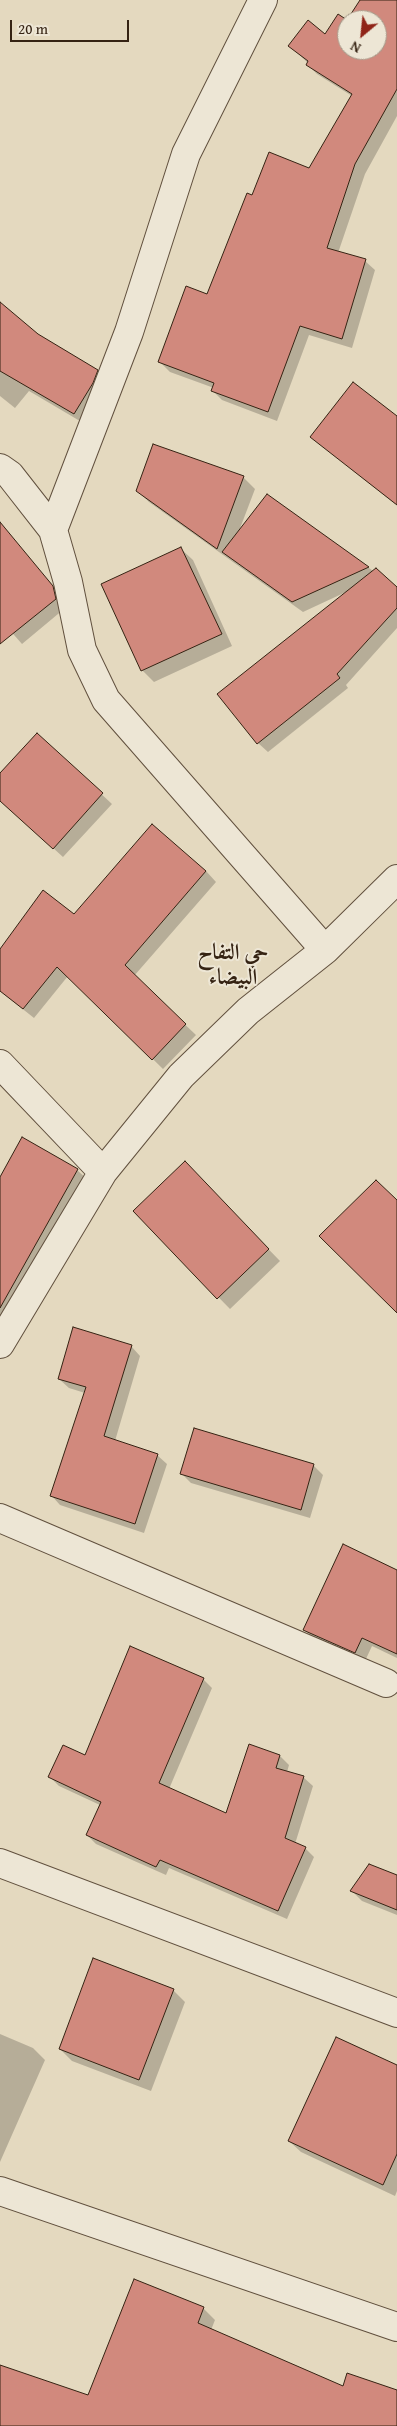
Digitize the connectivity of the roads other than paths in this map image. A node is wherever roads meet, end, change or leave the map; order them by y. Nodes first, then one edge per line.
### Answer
1 (263, 0) edge
2 (0, 468) edge
3 (53, 530) junction
4 (397, 879) edge
5 (325, 950) junction
6 (0, 1064) edge
7 (103, 1172) junction
8 (0, 1344) edge
9 (0, 1518) edge
10 (386, 1683) dead end
11 (0, 1862) edge
12 (397, 2012) edge
13 (0, 2191) edge
14 (397, 2327) edge

1 - 3 street
2 - 3 street
3 - 5 street
4 - 5 street
5 - 7 street
6 - 7 street
7 - 8 street
9 - 10 street
11 - 12 street
13 - 14 street

